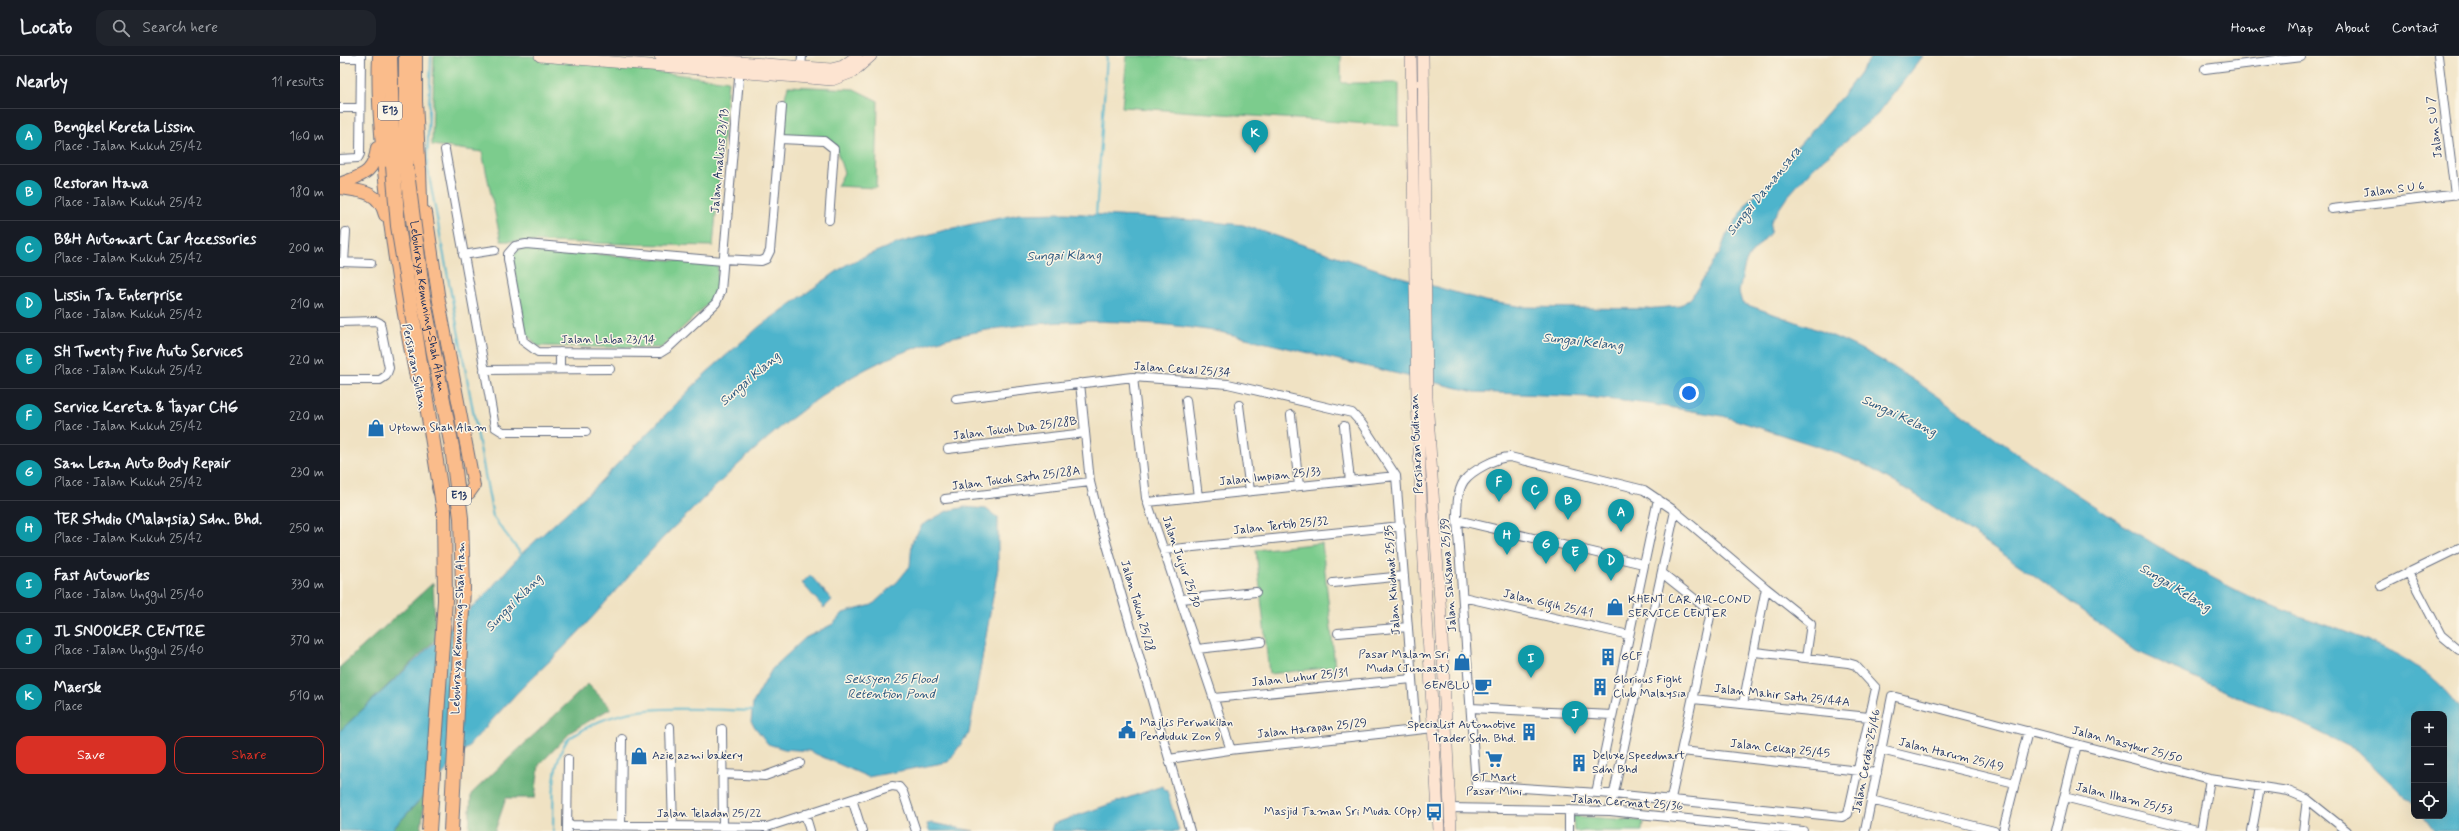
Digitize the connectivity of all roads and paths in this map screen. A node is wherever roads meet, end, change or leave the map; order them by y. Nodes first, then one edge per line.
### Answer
1 (379, 56) edge
2 (390, 56) edge
3 (414, 56) edge
4 (540, 56) edge
5 (553, 56) edge
6 (660, 56) edge
7 (857, 56) edge
8 (871, 56) edge
9 (1411, 56) edge
10 (1423, 56) edge
11 (2438, 56) edge
12 (361, 57) edge
13 (687, 57) edge
14 (2301, 57) dead end
15 (340, 58) edge
16 (802, 61) edge
17 (740, 67) junction
18 (2205, 69) dead end
19 (782, 107) dead end
20 (340, 108) edge
21 (360, 108) junction
22 (379, 125) junction
23 (780, 139) junction
24 (445, 150) dead end
25 (340, 159) edge
26 (406, 166) junction
27 (340, 184) edge
28 (340, 188) edge
29 (2457, 194) edge
30 (2332, 210) dead end
31 (829, 220) dead end
32 (346, 232) dead end
33 (390, 235) junction
34 (495, 250) dead end
35 (1420, 254) junction
36 (464, 255) junction
37 (723, 260) junction
38 (342, 262) edge
39 (371, 263) dead end
40 (340, 322) edge
41 (435, 352) junction
42 (560, 352) junction
43 (560, 369) junction
44 (610, 369) dead end
45 (484, 370) junction
46 (1133, 377) junction
47 (340, 380) edge
48 (1080, 384) junction
49 (956, 399) dead end
50 (1422, 399) junction
51 (1186, 400) dead end
52 (1239, 405) dead end
53 (1291, 414) dead end
54 (1344, 426) dead end
55 (586, 432) dead end
56 (1086, 433) junction
57 (948, 449) dead end
58 (1396, 476) junction
59 (1350, 481) junction
60 (1090, 482) junction
61 (1299, 486) junction
62 (1250, 491) junction
63 (1198, 497) junction
64 (945, 499) dead end
65 (1658, 499) junction
66 (1148, 502) junction
67 (1675, 511) junction
68 (1457, 520) junction
69 (1400, 526) junction
70 (2459, 548) edge
71 (1164, 550) junction
72 (1643, 564) junction
73 (2408, 572) junction
74 (1662, 573) junction
75 (1404, 576) junction
76 (1333, 582) dead end
77 (2381, 586) dead end
78 (1766, 588) junction
79 (1256, 592) dead end
80 (1463, 597) junction
81 (1180, 599) junction
82 (1408, 627) junction
83 (1338, 634) dead end
84 (1629, 635) junction
85 (1261, 642) dead end
86 (1198, 649) junction
87 (2459, 650) edge
88 (1755, 652) junction
89 (1806, 658) junction
90 (1412, 679) junction
91 (1892, 696) joint
92 (1214, 698) junction
93 (1693, 699) junction
94 (1744, 704) junction
95 (1470, 708) junction
96 (1612, 715) junction
97 (1869, 717) junction
98 (670, 727) dead end
99 (722, 728) dead end
100 (1434, 728) junction
101 (1416, 730) junction
102 (2028, 731) junction
103 (622, 739) dead end
104 (2077, 744) junction
105 (1231, 750) junction
106 (1881, 750) junction
107 (1682, 751) junction
108 (568, 759) dead end
109 (1169, 760) junction
110 (800, 763) dead end
111 (1858, 770) junction
112 (1876, 773) junction
113 (722, 774) junction
114 (2210, 779) junction
115 (2015, 783) junction
116 (2260, 787) junction
117 (1596, 793) junction
118 (1614, 794) junction
119 (2064, 797) junction
120 (852, 799) junction
121 (1871, 800) junction
122 (2308, 800) junction
123 (1671, 801) junction
124 (1449, 808) junction
125 (1569, 810) junction
126 (1610, 812) junction
127 (805, 814) junction
128 (1667, 817) junction
129 (621, 826) junction
130 (673, 826) junction
131 (723, 826) junction
132 (568, 828) edge
133 (429, 831) edge
134 (451, 831) edge
135 (810, 831) edge
136 (862, 831) edge
137 (916, 831) edge
138 (1190, 831) edge
139 (1439, 831) edge
140 (1451, 831) edge
141 (1569, 831) edge
142 (1803, 831) edge
143 (1865, 831) edge
144 (1994, 831) edge
145 (2003, 831) edge
146 (2056, 831) edge
147 (2201, 831) edge
148 (2252, 831) edge
149 (2303, 831) edge
150 (2348, 831) edge

1 - 22 main road, Persiaran Sultan
2 - 26 highway, E13
3 - 26 highway, E13
4 - 5 main road
5 - 17 main road
6 - 13 main road
7 - 16 main road
8 - 17 main road
9 - 35 main road, Persiaran Budiman
10 - 35 main road, Persiaran Budiman
11 - 29 street, Jalan S U 7
12 - 15 street
12 - 21 street
13 - 17 main road
14 - 18 street
16 - 17 main road
17 - 37 street, Jalan Analisis 23/13
19 - 23 street
20 - 21 street
21 - 25 street
22 - 27 main road
22 - 33 main road, Persiaran Sultan
23 - 31 street
23 - 37 street
24 - 36 street
26 - 33 main road, Persiaran Sultan
26 - 41 highway, Lebuhraya Kemuning-Shah Alam / E13, bridge
26 - 41 highway, bridge
26 - 133 highway, Lebuhraya Kemuning-Shah Alam / E13, bridge
28 - 33 main road
29 - 30 street, Jalan S U 6
32 - 38 street
34 - 36 street
35 - 50 main road, Persiaran Budiman
36 - 45 street
37 - 42 street, Jalan Laba 23/14
37 - 42 street, Jalan Laba 23/14
38 - 39 street
40 - 47 street
41 - 134 highway, Lebuhraya Kemuning-Shah Alam / E13, bridge
42 - 43 street
43 - 44 street
43 - 45 street
45 - 55 street
46 - 48 street, Jalan Cekal 25/34
46 - 58 street, Jalan Cekal 25/34
46 - 66 street, Jalan Jujur 25/30
48 - 49 street, Jalan Cekal 25/34
48 - 56 street, Jalan Tokoh 25/28
50 - 100 main road, Persiaran Budiman
50 - 124 main road, Persiaran Budiman
51 - 63 street
52 - 62 street
53 - 61 street
54 - 59 street
56 - 57 street, Jalan Tokoh Dua 25/28B
56 - 60 street, Jalan Tokoh 25/28
58 - 59 street, Jalan Impian 25/33
58 - 69 street, Jalan Khidmat 25/35
59 - 61 street, Jalan Impian 25/33
60 - 64 street, Jalan Tokoh Satu 25/28A
60 - 109 street, Jalan Tokoh 25/28
61 - 62 street, Jalan Impian 25/33
62 - 63 street, Jalan Impian 25/33
63 - 66 street, Jalan Impian 25/33
65 - 67 street, Jalan Saksama 25/39
65 - 68 street, Jalan Saksama 25/39
65 - 72 street
66 - 71 street, Jalan Jujur 25/30
67 - 74 street
67 - 78 street, Jalan Saksama 25/39
68 - 72 street
68 - 80 street, Jalan Saksama 25/39
69 - 71 street, Jalan Tertib 25/32
69 - 75 street, Jalan Khidmat 25/35
70 - 73 street
71 - 81 street, Jalan Jujur 25/30
72 - 84 street
73 - 77 street
73 - 87 street
74 - 93 street
74 - 118 street
75 - 76 street
75 - 82 street, Jalan Khidmat 25/35
78 - 88 street
78 - 89 street, Jalan Saksama 25/39
79 - 81 street
80 - 84 street, Jalan Gigih 25/41
80 - 95 street, Jalan Saksama 25/39
81 - 86 street, Jalan Jujur 25/30
82 - 83 street
82 - 90 street, Jalan Khidmat 25/35
84 - 96 street
85 - 86 street
86 - 92 street, Jalan Jujur 25/30
88 - 89 street
88 - 94 street
89 - 97 street, Jalan Cermat 25/36
90 - 92 street, Jalan Luhur 25/31
90 - 101 street, Jalan Khidmat 25/35
91 - 102 street, Jalan Masyhur 25/50
91 - 106 street, Jalan Cerdas 25/46
92 - 105 street, Jalan Jujur 25/30
93 - 94 street, Jalan Mahir Satu 25/44A
93 - 107 street
94 - 97 street, Jalan Mahir Satu 25/44A
95 - 96 street
95 - 117 street, Jalan Saksama 25/39
96 - 117 street
97 - 111 street, Jalan Cermat 25/36
98 - 130 street
99 - 113 street
100 - 101 street, Jalan Harapan 25/29
100 - 139 main road, Persiaran Budiman
101 - 105 street, Jalan Harapan 25/29
102 - 104 street, Jalan Masyhur 25/50
102 - 115 street
103 - 129 street
104 - 114 street, Jalan Masyhur 25/50
104 - 119 street
105 - 109 street, Jalan Harapan 25/29
106 - 112 street, Jalan Cerdas 25/46
106 - 115 street, Jalan Harum 25/49
107 - 111 street, Jalan Cekap 25/45
107 - 123 street
108 - 132 street
109 - 138 street, Jalan Tokoh 25/28
110 - 113 street
111 - 112 street, Jalan Cekap 25/45
111 - 123 street, Jalan Cermat 25/36
112 - 121 street, Jalan Cerdas 25/46
113 - 131 street
114 - 116 street, Jalan Masyhur 25/50
114 - 147 street
115 - 145 street
116 - 122 street, Jalan Masyhur 25/50
116 - 148 street
117 - 118 street, Jalan Saksama 25/39
118 - 123 street, Jalan Cermat 25/36
118 - 126 street
119 - 146 street
119 - 147 street, Jalan Ilham 25/53
120 - 127 street, Jalan Teladan 25/22
120 - 136 street
120 - 137 street, Jalan Teladan 25/22
121 - 143 street, Jalan Cerdas 25/46
121 - 144 street
122 - 149 street
122 - 150 street, Jalan Masyhur 25/50
123 - 128 street
124 - 125 street, Jalan Cermat 25/36
124 - 140 main road, Persiaran Budiman
125 - 126 street, Jalan Cermat 25/36
125 - 141 street
126 - 128 street, Jalan Cermat 25/36
127 - 131 street, Jalan Teladan 25/22
127 - 135 street
128 - 142 street, Jalan Cermat 25/36
129 - 130 street, Jalan Teladan 25/22
129 - 132 street, Jalan Teladan 25/22
130 - 131 street, Jalan Teladan 25/22

